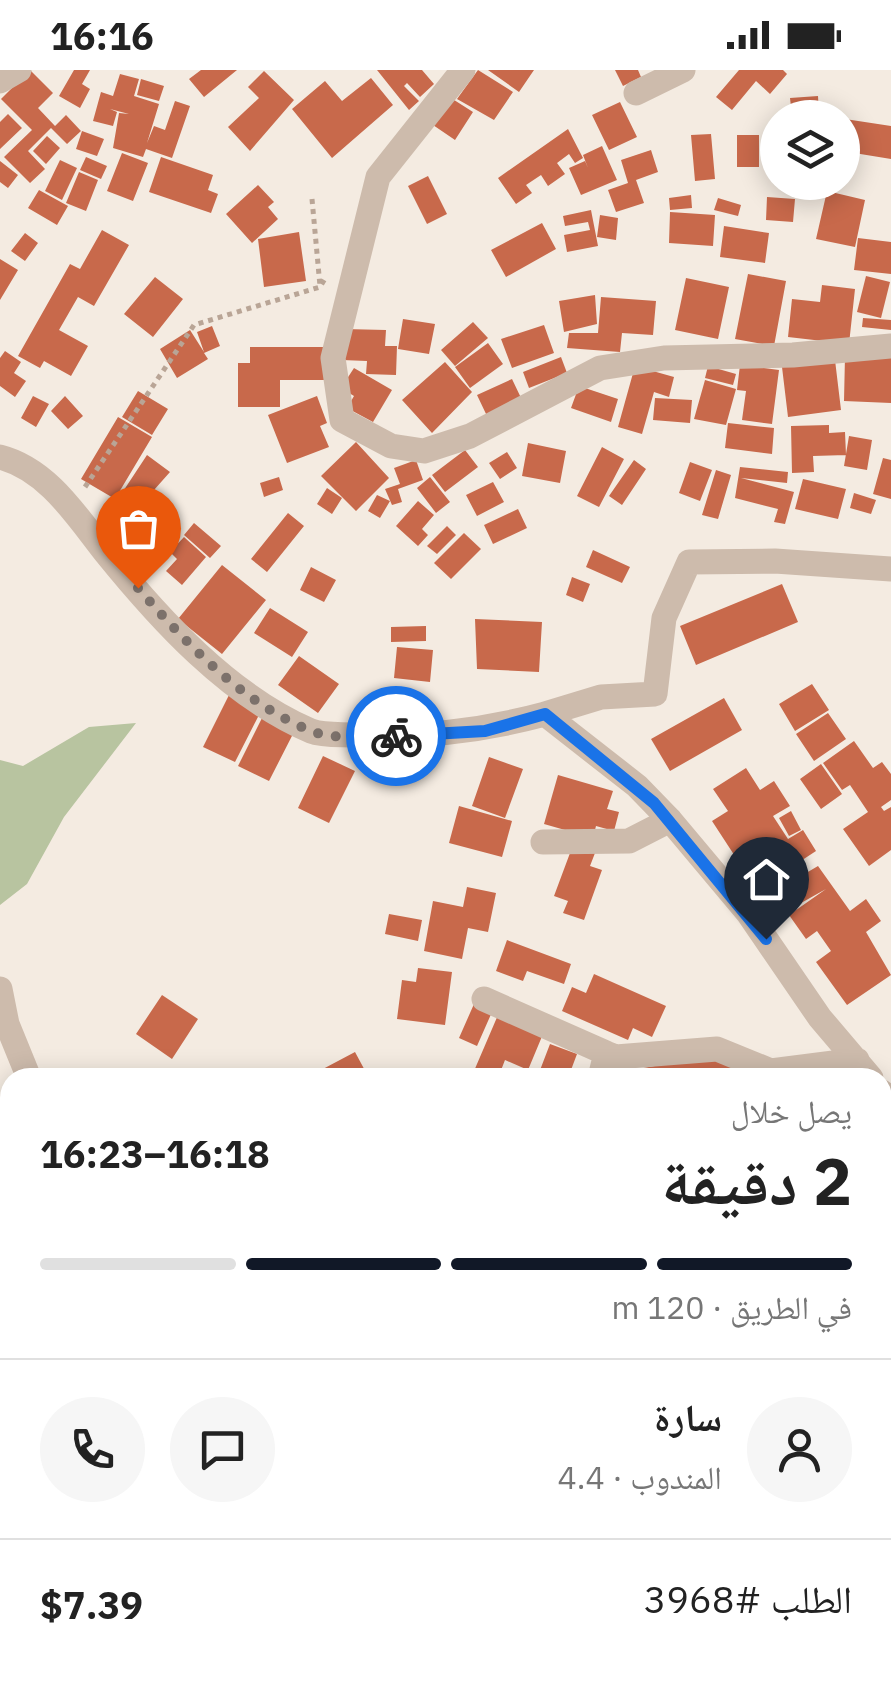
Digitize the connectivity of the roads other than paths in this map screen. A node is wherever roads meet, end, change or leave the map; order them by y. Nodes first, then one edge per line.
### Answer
1 (19, 70) edge
2 (463, 70) edge
3 (683, 70) edge
4 (0, 81) edge
5 (636, 93) dead end
6 (891, 346) edge
7 (0, 456) edge
8 (891, 569) edge
9 (545, 714) junction
10 (670, 820) junction
11 (544, 842) dead end
12 (0, 988) edge
13 (484, 999) dead end
14 (603, 1065) edge
15 (25, 1068) edge
16 (762, 1068) edge
17 (863, 1068) edge

1 - 4 street
2 - 6 street
3 - 5 street
7 - 9 street
8 - 9 street
9 - 10 street
10 - 11 street
10 - 17 street
12 - 15 street
13 - 14 street
14 - 16 street

